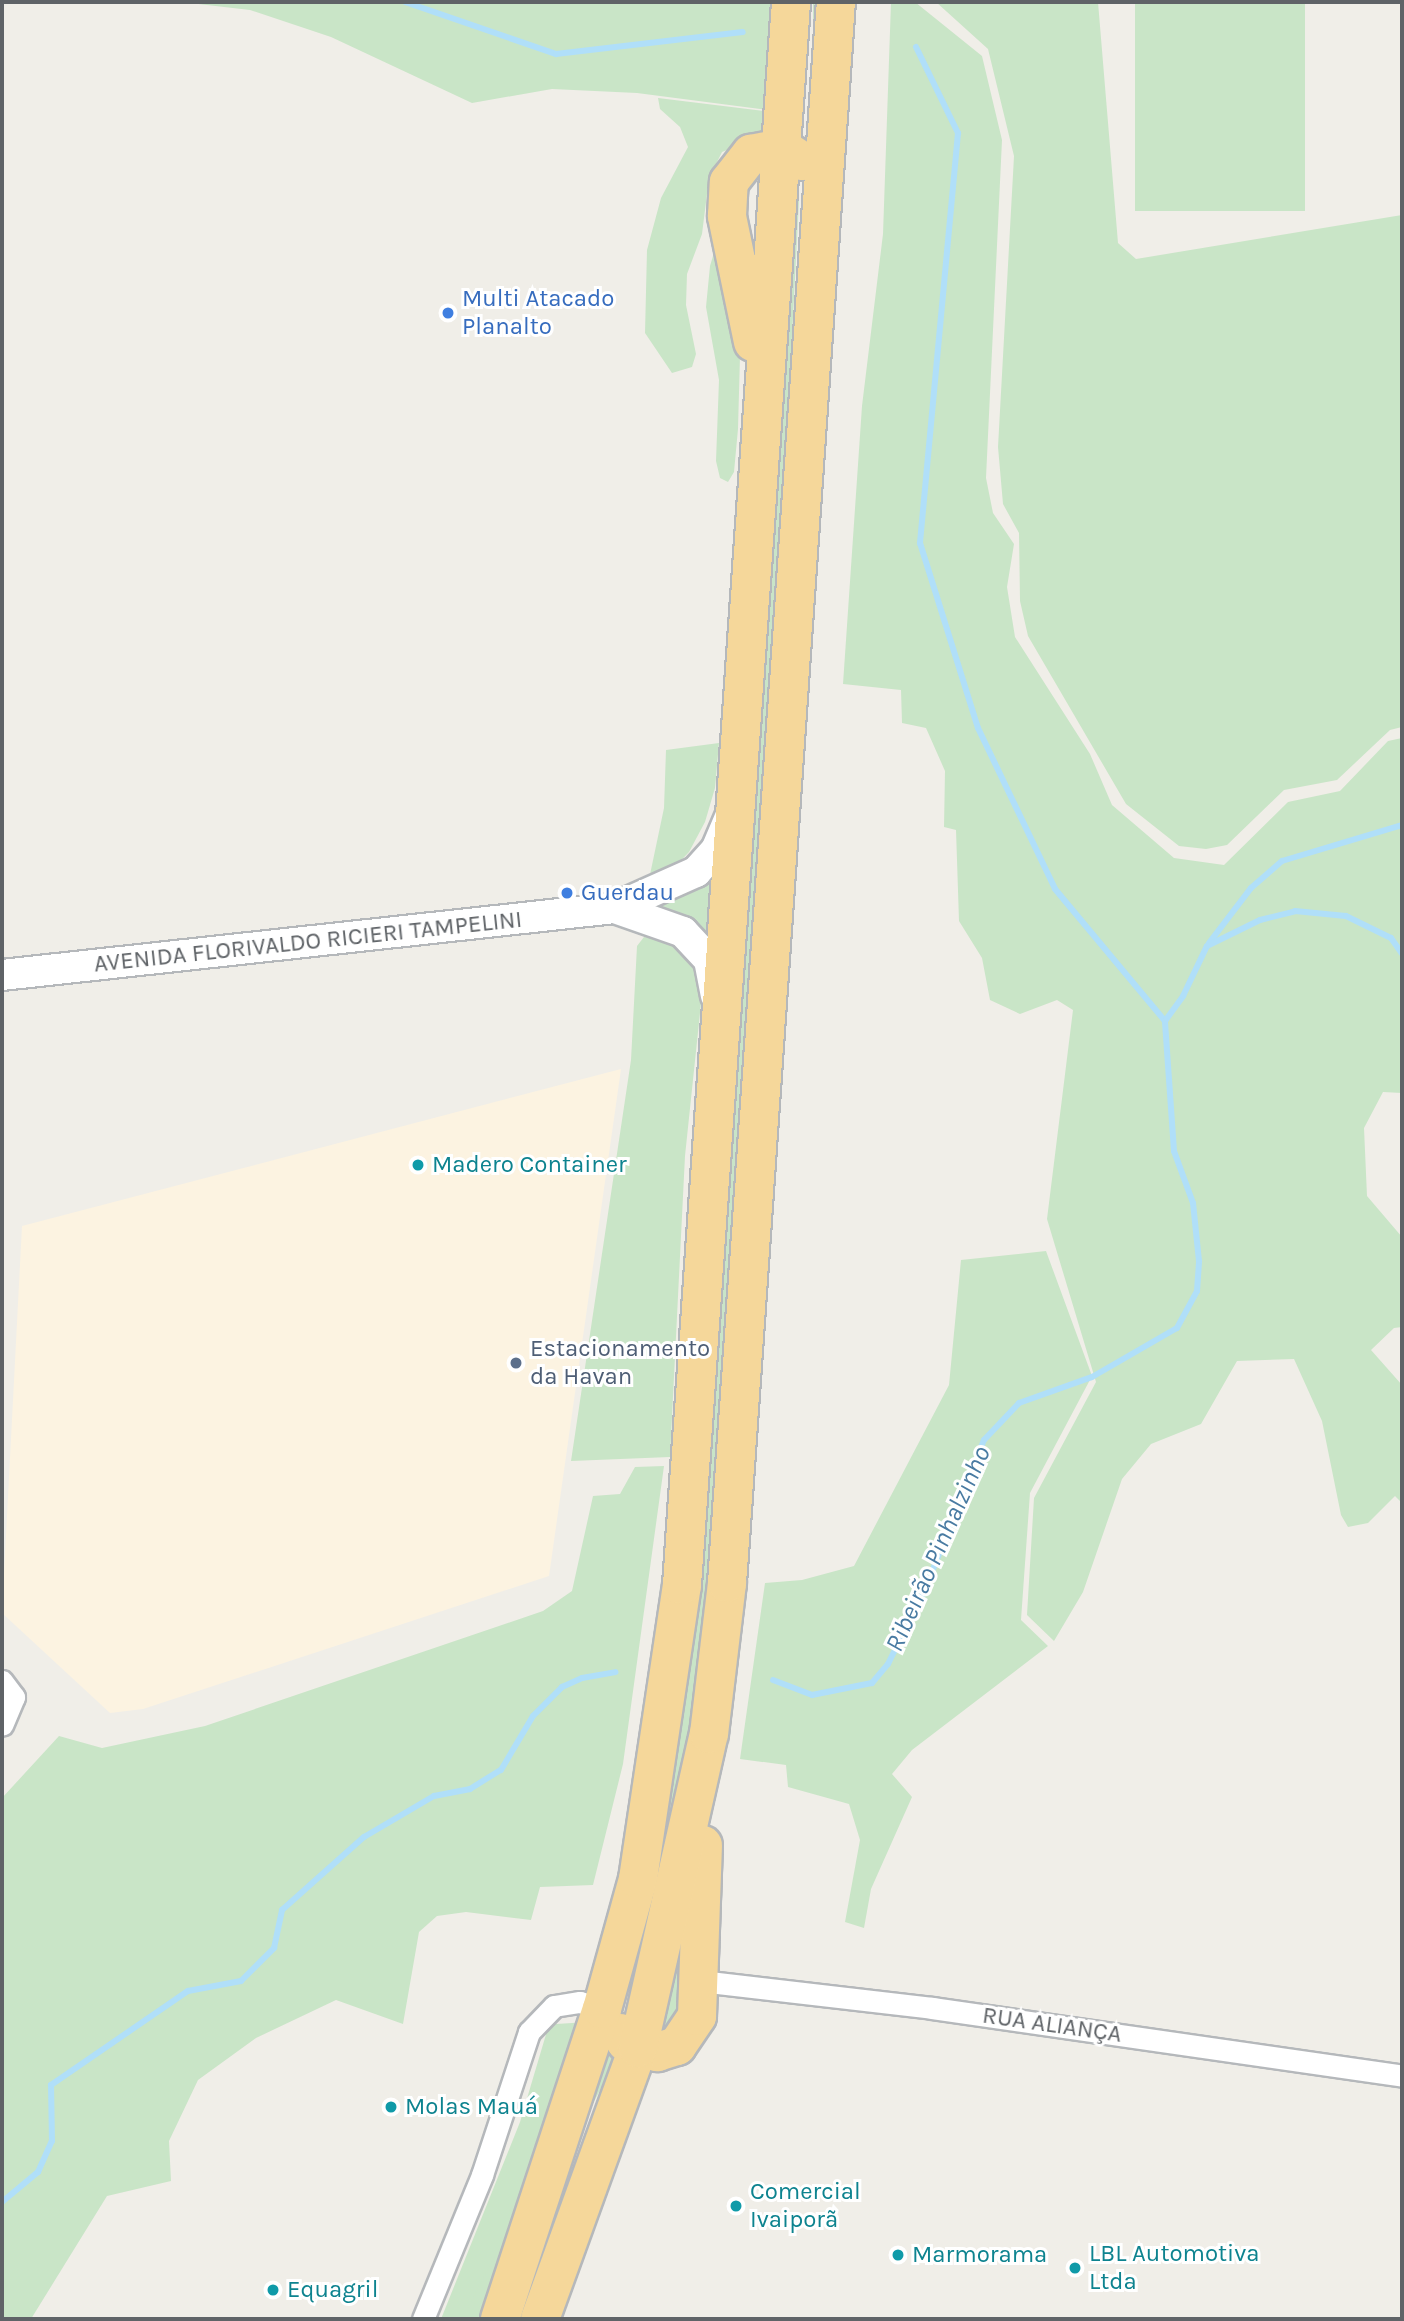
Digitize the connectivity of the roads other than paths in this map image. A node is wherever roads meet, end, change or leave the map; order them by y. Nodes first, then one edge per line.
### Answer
1 (791, 2) edge
2 (836, 2) edge
3 (850, 2) edge
4 (829, 107) junction
5 (782, 148) junction
6 (817, 248) junction
7 (759, 455) junction
8 (736, 804) junction
9 (615, 908) junction
10 (2, 975) edge
11 (720, 1023) junction
12 (2, 1681) edge
13 (2, 1725) edge
14 (709, 1734) junction
15 (700, 1981) junction
16 (620, 2030) junction
17 (1402, 2077) edge
18 (423, 2319) edge
19 (500, 2319) edge
20 (543, 2319) edge

1 - 5 highway
2 - 4 highway
3 - 4 street
4 - 6 highway
5 - 6 highway
5 - 7 highway
5 - 7 highway
6 - 14 highway
7 - 8 highway
8 - 9 street, AVENIDA FLORIVALDO RICIERI TAMPELINI
8 - 11 highway
9 - 10 street, AVENIDA FLORIVALDO RICIERI TAMPELINI
9 - 11 street, AVENIDA FLORIVALDO RICIERI TAMPELINI
11 - 16 highway
12 - 13 street
14 - 15 highway
14 - 16 highway
15 - 16 highway
15 - 17 street, RUA ALIANÇA
16 - 18 street
16 - 19 highway
16 - 20 highway

